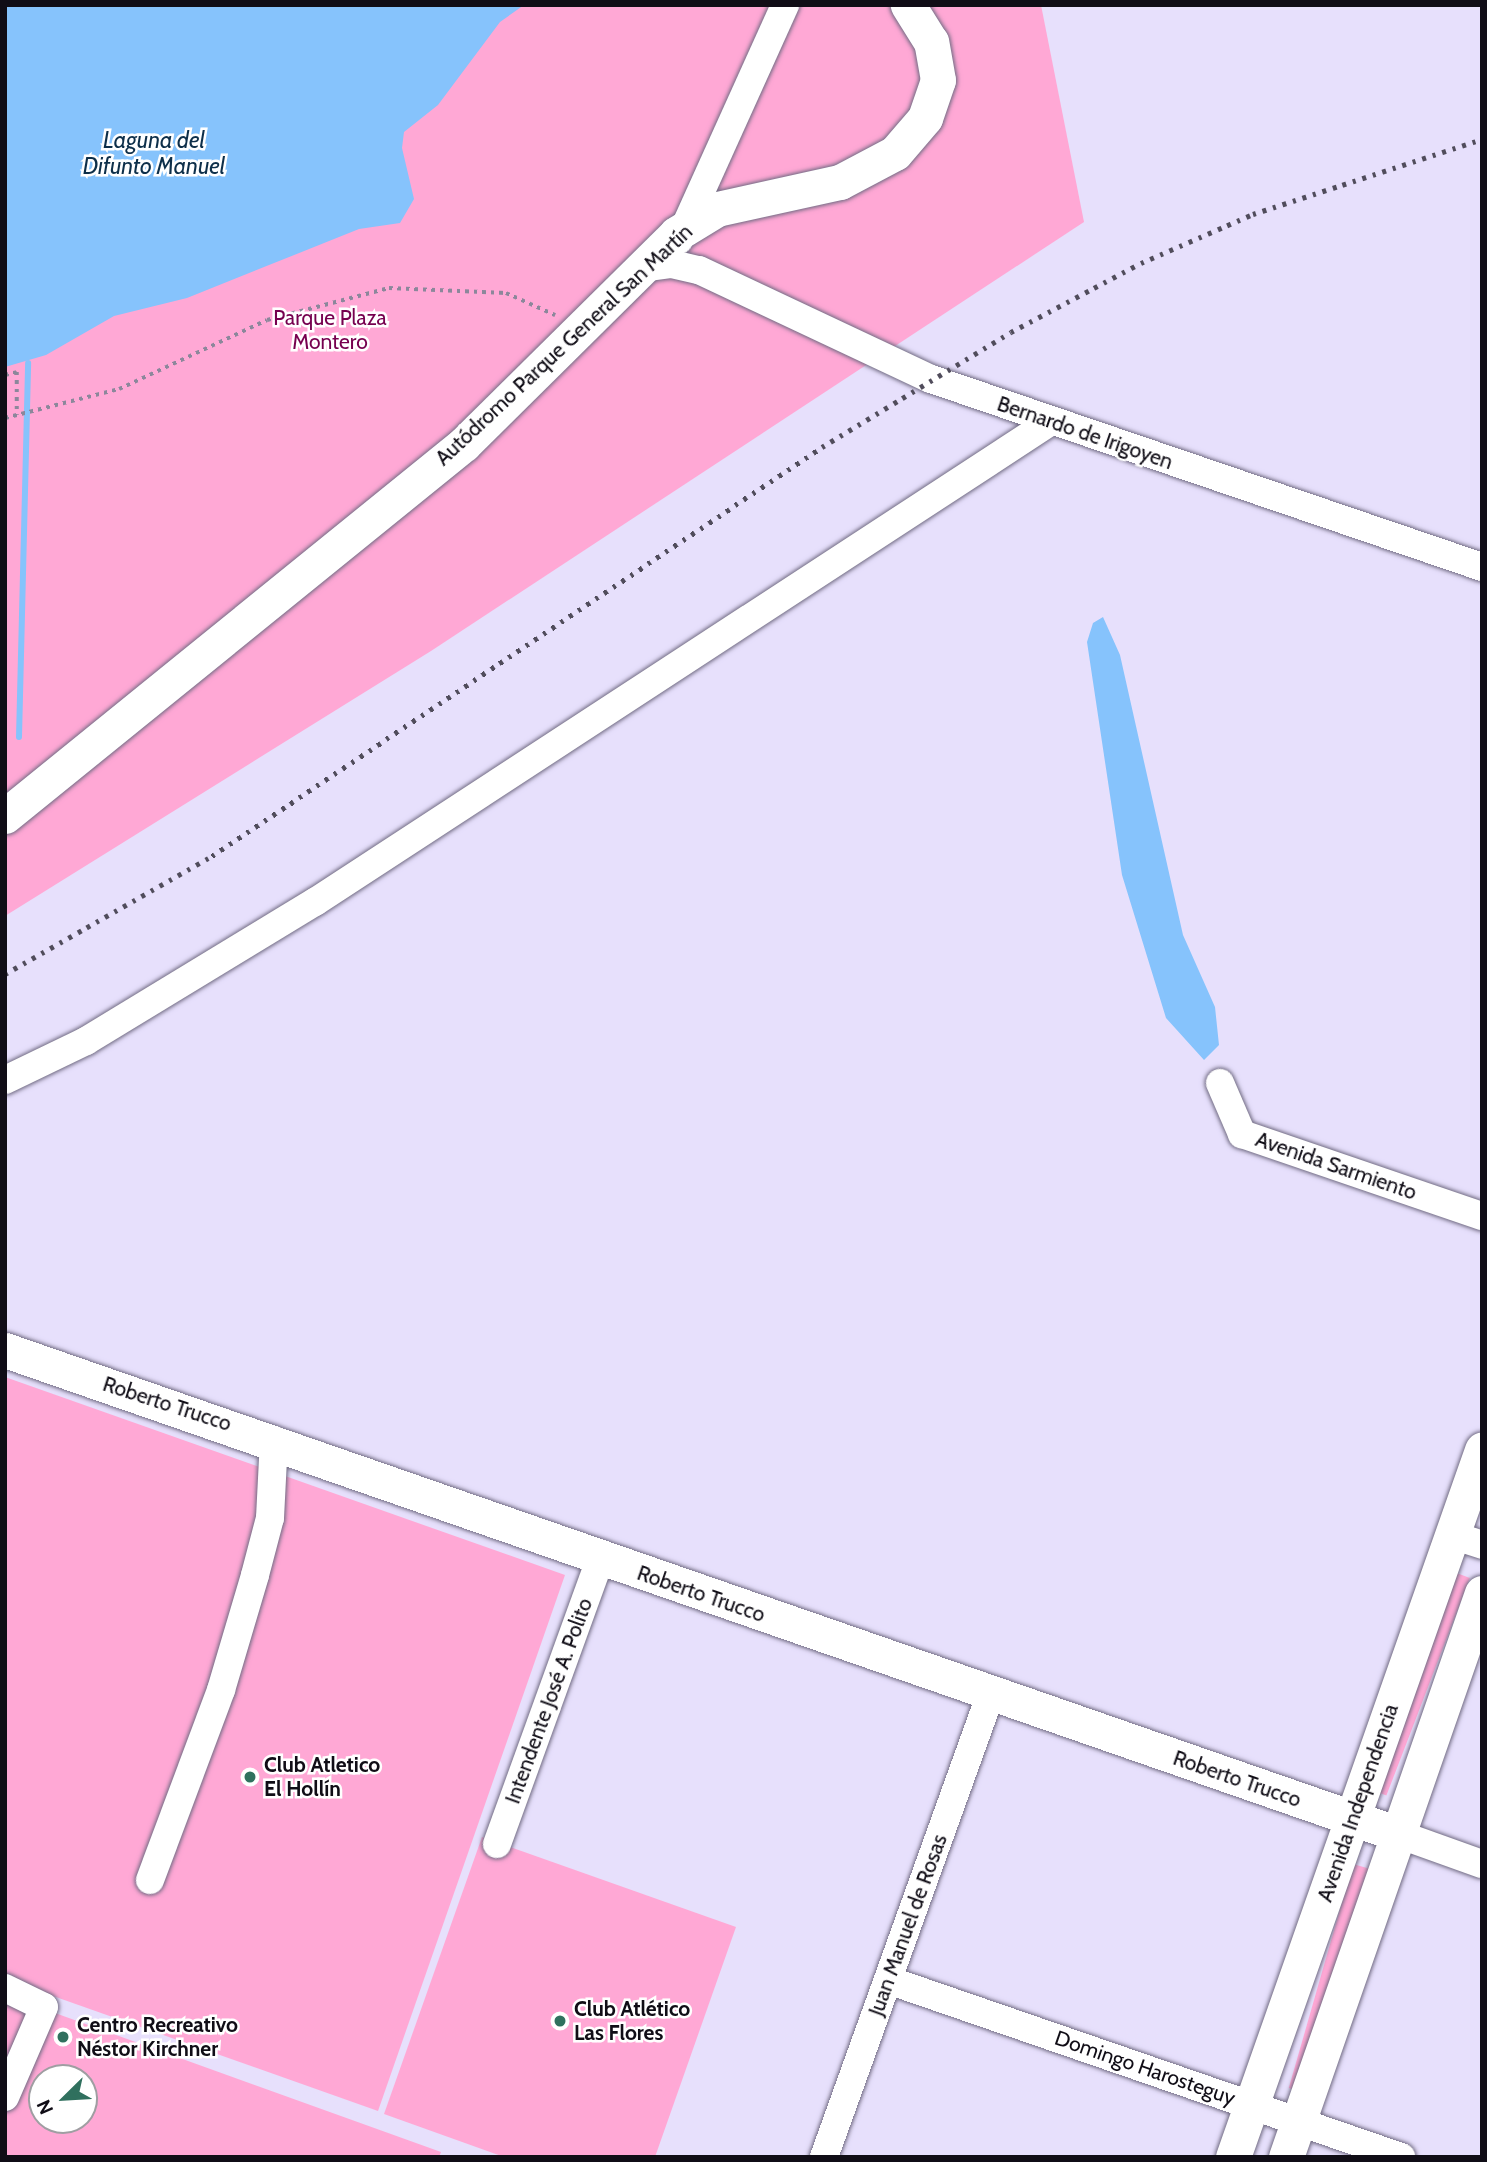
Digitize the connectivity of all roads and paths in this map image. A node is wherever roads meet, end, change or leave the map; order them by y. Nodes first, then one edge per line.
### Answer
1 (785, 5) edge
2 (908, 5) edge
3 (676, 234) junction
4 (642, 268) junction
5 (699, 271) junction
6 (583, 327) junction
7 (5, 375) edge
8 (17, 415) junction
9 (5, 418) edge
10 (1051, 422) junction
11 (1482, 567) edge
12 (5, 816) edge
13 (5, 1080) edge
14 (1220, 1083) dead end
15 (1482, 1216) edge
16 (5, 1350) edge
17 (274, 1440) junction
18 (1482, 1450) edge
19 (1467, 1540) edge
20 (600, 1559) junction
21 (1482, 1593) edge
22 (991, 1694) junction
23 (1352, 1819) junction
24 (1398, 1834) junction
25 (497, 1844) dead end
26 (1482, 1864) edge
27 (150, 1880) dead end
28 (888, 1980) junction
29 (5, 1988) edge
30 (5, 2097) edge
31 (1251, 2105) junction
32 (1298, 2121) junction
33 (824, 2157) edge
34 (1233, 2157) edge
35 (1286, 2157) edge
36 (1401, 2157) edge

1 - 3 street
2 - 3 main road, Autódromo Parque General San Martín
3 - 4 main road, Autódromo Parque General San Martín
3 - 5 street
4 - 5 street, Bernardo de Irigoyen
4 - 6 main road, Autódromo Parque General San Martín
5 - 10 street, Bernardo de Irigoyen
6 - 8 path
6 - 12 main road, Autódromo Parque General San Martín
7 - 8 path
8 - 9 path
10 - 11 street, Bernardo de Irigoyen
10 - 13 street
14 - 15 street, Avenida Sarmiento
16 - 17 main road, Roberto Trucco
17 - 20 main road, Roberto Trucco
17 - 27 street
18 - 19 main road, Avenida Independencia
19 - 23 main road, Avenida Independencia
20 - 22 main road, Roberto Trucco
20 - 25 street, Intendente José A. Polito
21 - 24 main road
22 - 23 main road, Roberto Trucco
22 - 28 street, Juan Manuel de Rosas
23 - 24 main road, Roberto Trucco
23 - 31 main road, Avenida Independencia
24 - 26 street
24 - 32 main road
28 - 31 street, Domingo Harosteguy
28 - 33 street, Juan Manuel de Rosas
29 - 30 street
31 - 32 street, Domingo Harosteguy
31 - 34 main road, Avenida Independencia
32 - 35 main road
32 - 36 street, Domingo Harosteguy

